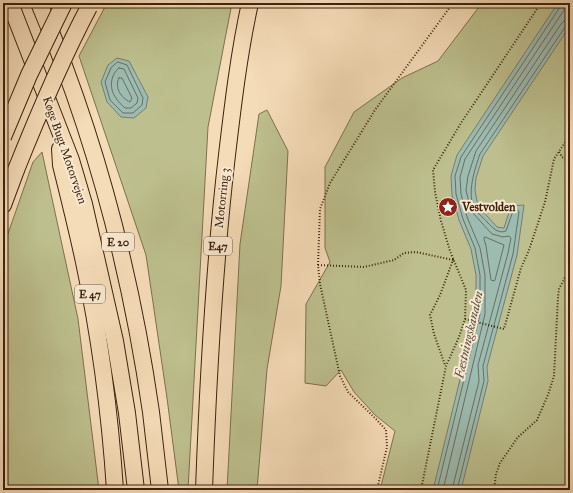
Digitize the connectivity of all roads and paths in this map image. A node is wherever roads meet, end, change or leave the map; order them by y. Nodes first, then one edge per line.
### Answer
1 (10, 3) edge
2 (39, 3) edge
3 (64, 3) edge
4 (250, 3) edge
5 (453, 3) edge
6 (541, 3) edge
7 (90, 5) edge
8 (58, 128) junction
9 (3, 137) edge
10 (570, 140) edge
11 (559, 152) junction
12 (570, 161) edge
13 (570, 170) edge
14 (570, 185) edge
15 (3, 205) edge
16 (453, 260) junction
17 (318, 265) junction
18 (570, 268) edge
19 (465, 318) junction
20 (446, 366) junction
21 (115, 490) edge
22 (136, 490) edge
23 (160, 490) edge
24 (204, 490) edge
25 (377, 490) edge
26 (421, 490) edge
27 (494, 490) edge

1 - 8 highway, Køge Bugt Motorvejen / E 20
2 - 23 highway, Køge Bugt Motorvejen / E 20
3 - 9 highway, bridge
4 - 24 highway, Motorring 3 / E47
5 - 17 path
6 - 16 path
7 - 15 highway, bridge
8 - 21 highway, E 47
8 - 22 highway, Køge Bugt Motorvejen / E 20
10 - 11 path
11 - 12 path
11 - 19 path
13 - 14 path
16 - 17 path
16 - 19 path
16 - 20 path
17 - 25 path
18 - 27 path
19 - 20 path
20 - 26 path

